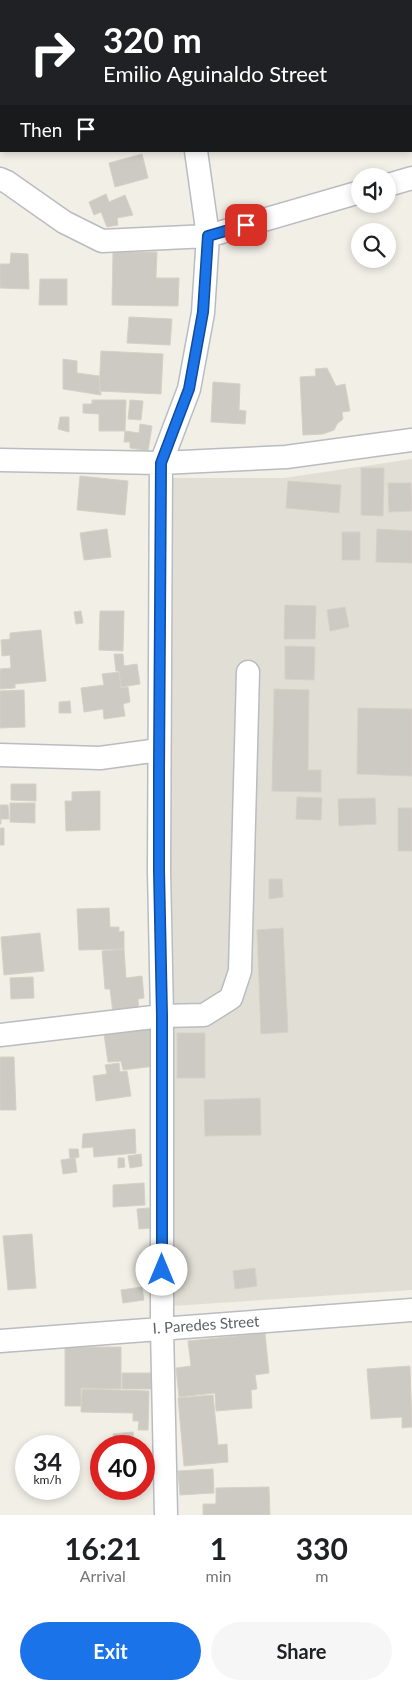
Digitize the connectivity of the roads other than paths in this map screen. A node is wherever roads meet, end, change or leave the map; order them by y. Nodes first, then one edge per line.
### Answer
1 (196, 152) edge
2 (412, 178) edge
3 (0, 179) edge
4 (396, 183) edge
5 (351, 195) edge
6 (208, 236) junction
7 (412, 440) edge
8 (0, 460) edge
9 (161, 463) junction
10 (248, 672) dead end
11 (159, 750) junction
12 (0, 755) edge
13 (162, 1016) junction
14 (0, 1035) edge
15 (412, 1310) edge
16 (162, 1328) junction
17 (0, 1341) edge
18 (166, 1515) edge

1 - 6 street
2 - 4 street
3 - 6 street
5 - 6 street
6 - 9 street
7 - 9 street
8 - 9 street
9 - 11 street
10 - 13 street
11 - 12 street
11 - 13 street
13 - 14 street
13 - 16 street
15 - 16 street, I. Paredes Street
16 - 17 street, I. Paredes Street
16 - 18 street

